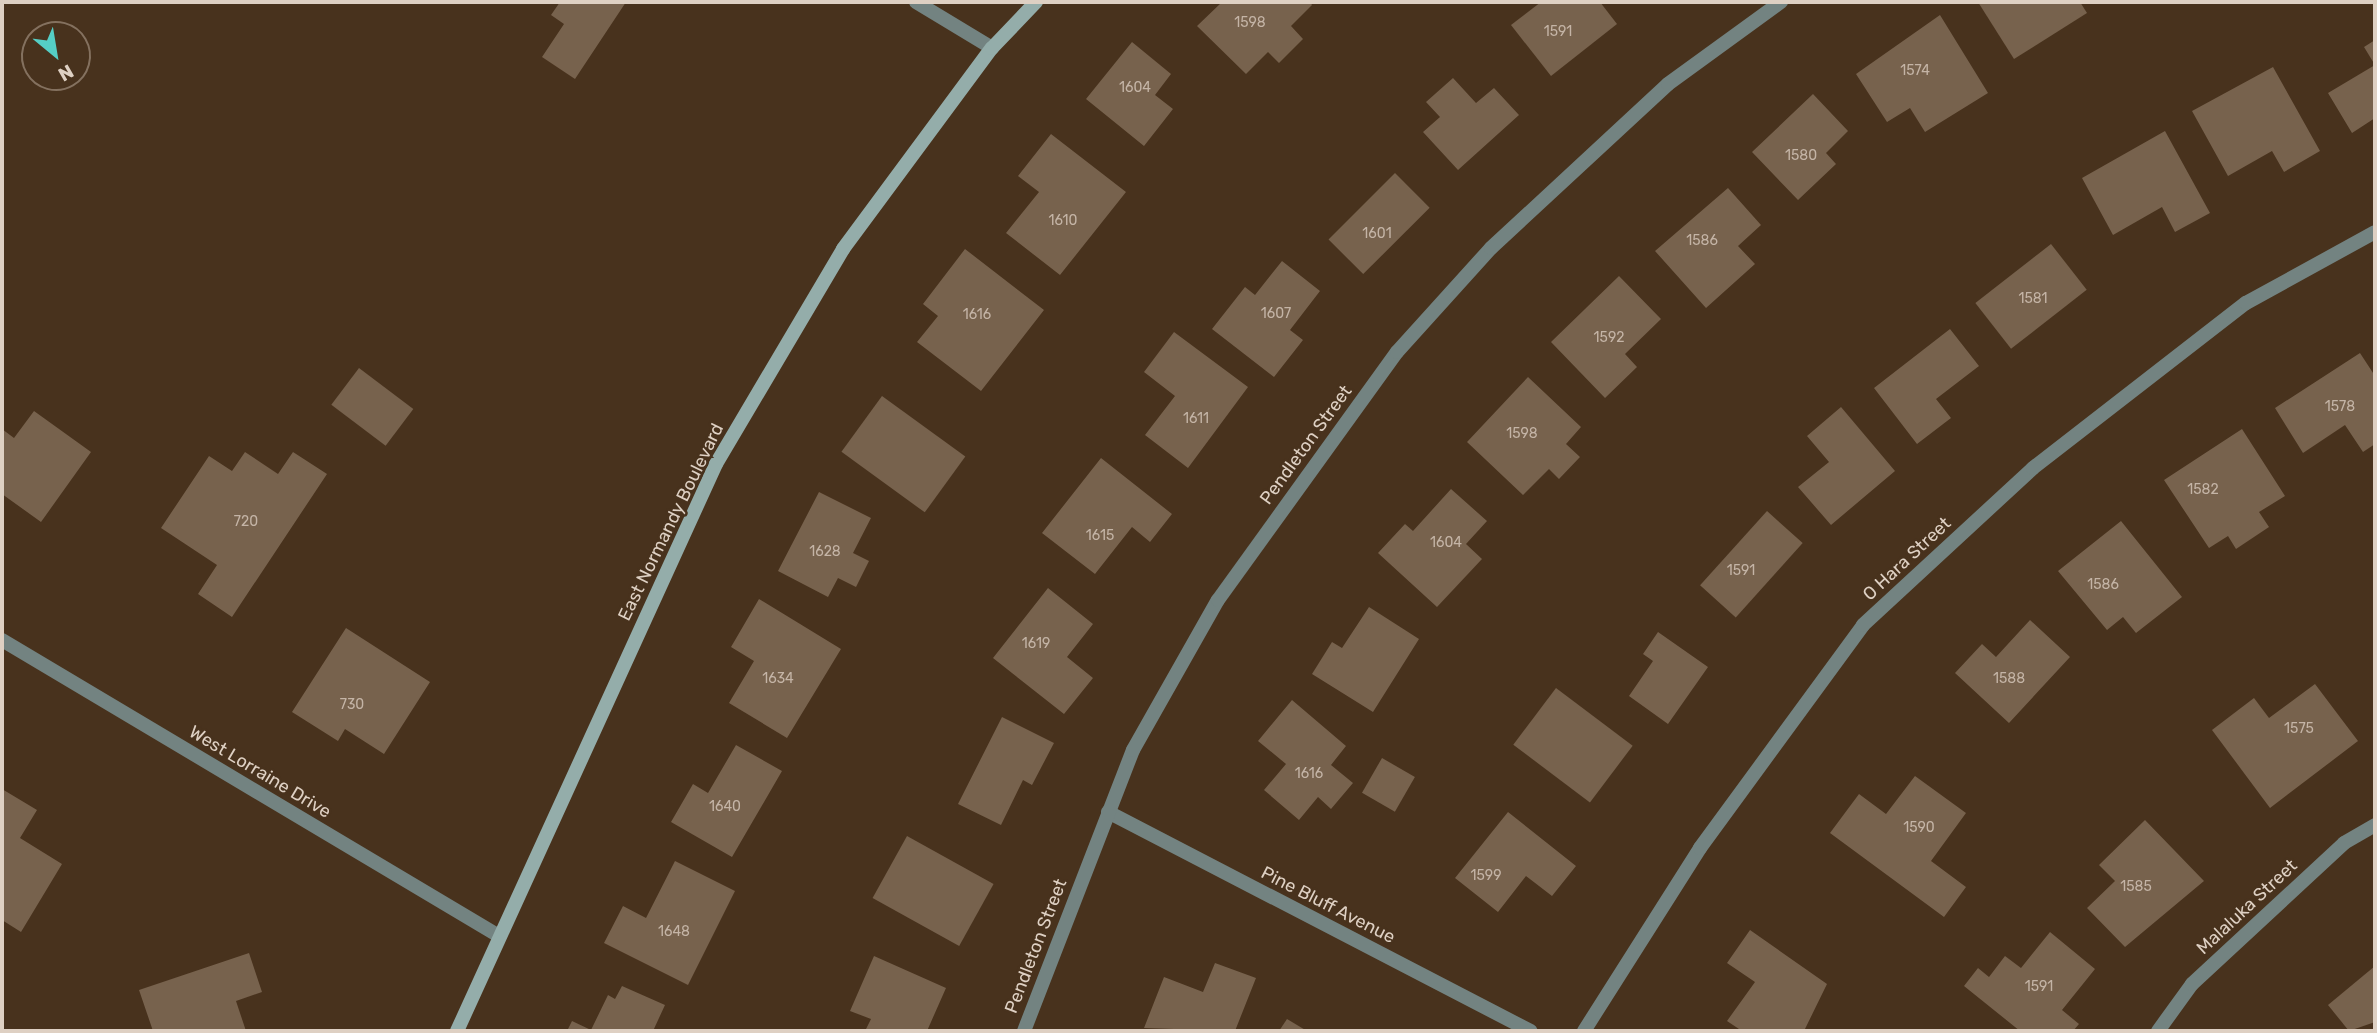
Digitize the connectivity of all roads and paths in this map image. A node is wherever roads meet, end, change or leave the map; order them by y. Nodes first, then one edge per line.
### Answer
1 (916, 2) edge
2 (1036, 2) edge
3 (1781, 2) edge
4 (992, 48) junction
5 (2375, 232) edge
6 (2, 640) edge
7 (1108, 812) junction
8 (2375, 825) edge
9 (499, 936) junction
10 (457, 1031) edge
11 (1024, 1031) edge
12 (1531, 1031) edge
13 (1584, 1031) edge
14 (2158, 1031) edge

1 - 4 street
2 - 4 street, East Normandy Boulevard
3 - 7 street, Pendleton Street
4 - 9 street, East Normandy Boulevard
5 - 13 street, O Hara Street
6 - 9 street, West Lorraine Drive
7 - 11 street, Pendleton Street
7 - 12 street, Pine Bluff Avenue
8 - 14 street, Malaluka Street
9 - 10 street, East Normandy Boulevard

